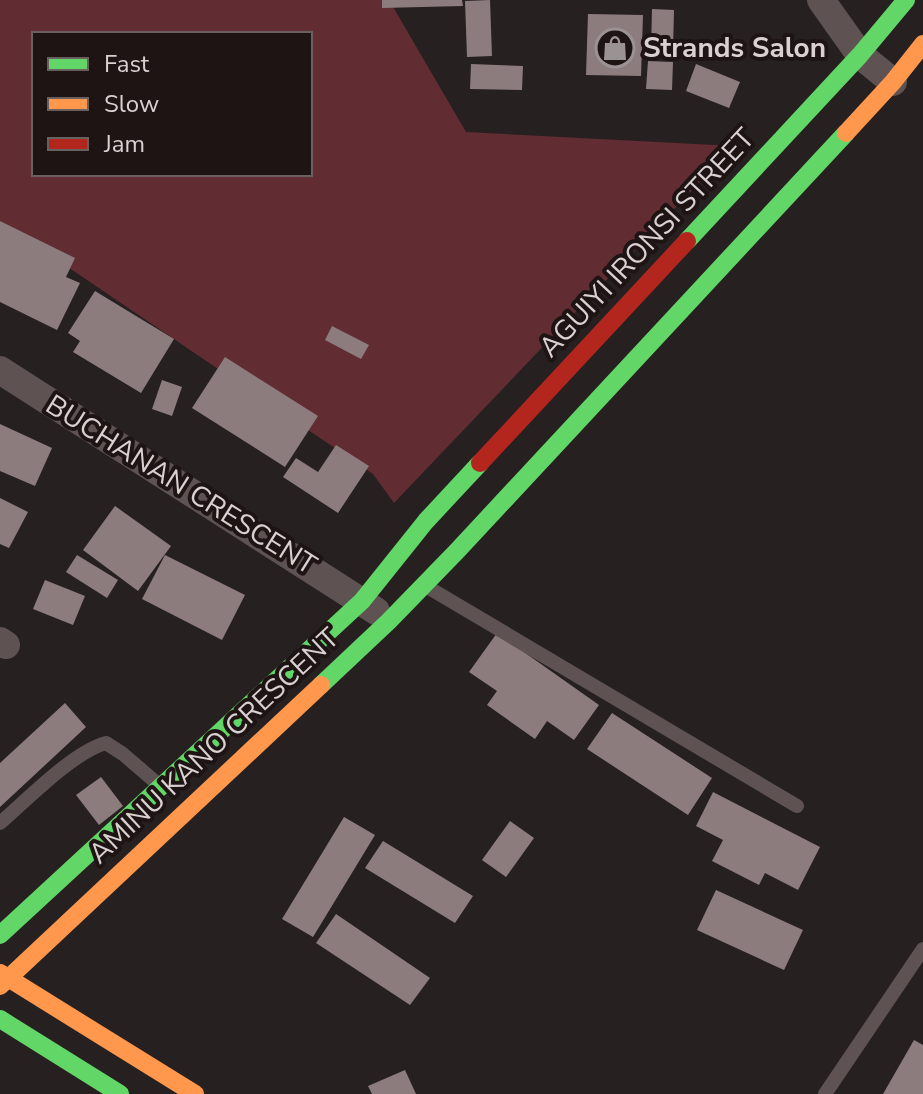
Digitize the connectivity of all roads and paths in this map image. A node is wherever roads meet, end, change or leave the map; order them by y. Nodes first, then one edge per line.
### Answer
1 (821, 0) edge
2 (906, 0) edge
3 (923, 44) edge
4 (860, 55) junction
5 (893, 82) junction
6 (0, 370) edge
7 (426, 521) joint
8 (424, 585) junction
9 (362, 601) junction
10 (389, 621) junction
11 (163, 788) junction
12 (797, 806) dead end
13 (0, 823) edge
14 (0, 935) edge
15 (923, 949) edge
16 (2, 979) edge
17 (0, 1019) edge
18 (120, 1094) edge
19 (195, 1094) edge
20 (825, 1094) edge

1 - 4 street
2 - 4 main road, AGUIYI IRONSI STREET
3 - 5 main road
4 - 5 street
4 - 7 main road, AGUIYI IRONSI STREET
5 - 8 main road, AMINU KANO CRESCENT
6 - 9 street, BUCHANAN CRESCENT
7 - 9 main road, AMINU KANO CRESCENT
8 - 10 main road, AMINU KANO CRESCENT
8 - 12 lane
9 - 10 street, BUCHANAN CRESCENT
9 - 11 main road, AMINU KANO CRESCENT
10 - 16 main road, AMINU KANO CRESCENT
11 - 13 lane
11 - 14 main road, AMINU KANO CRESCENT
15 - 20 lane
16 - 19 main road, AMINU KANO CRESCENT
17 - 18 main road

